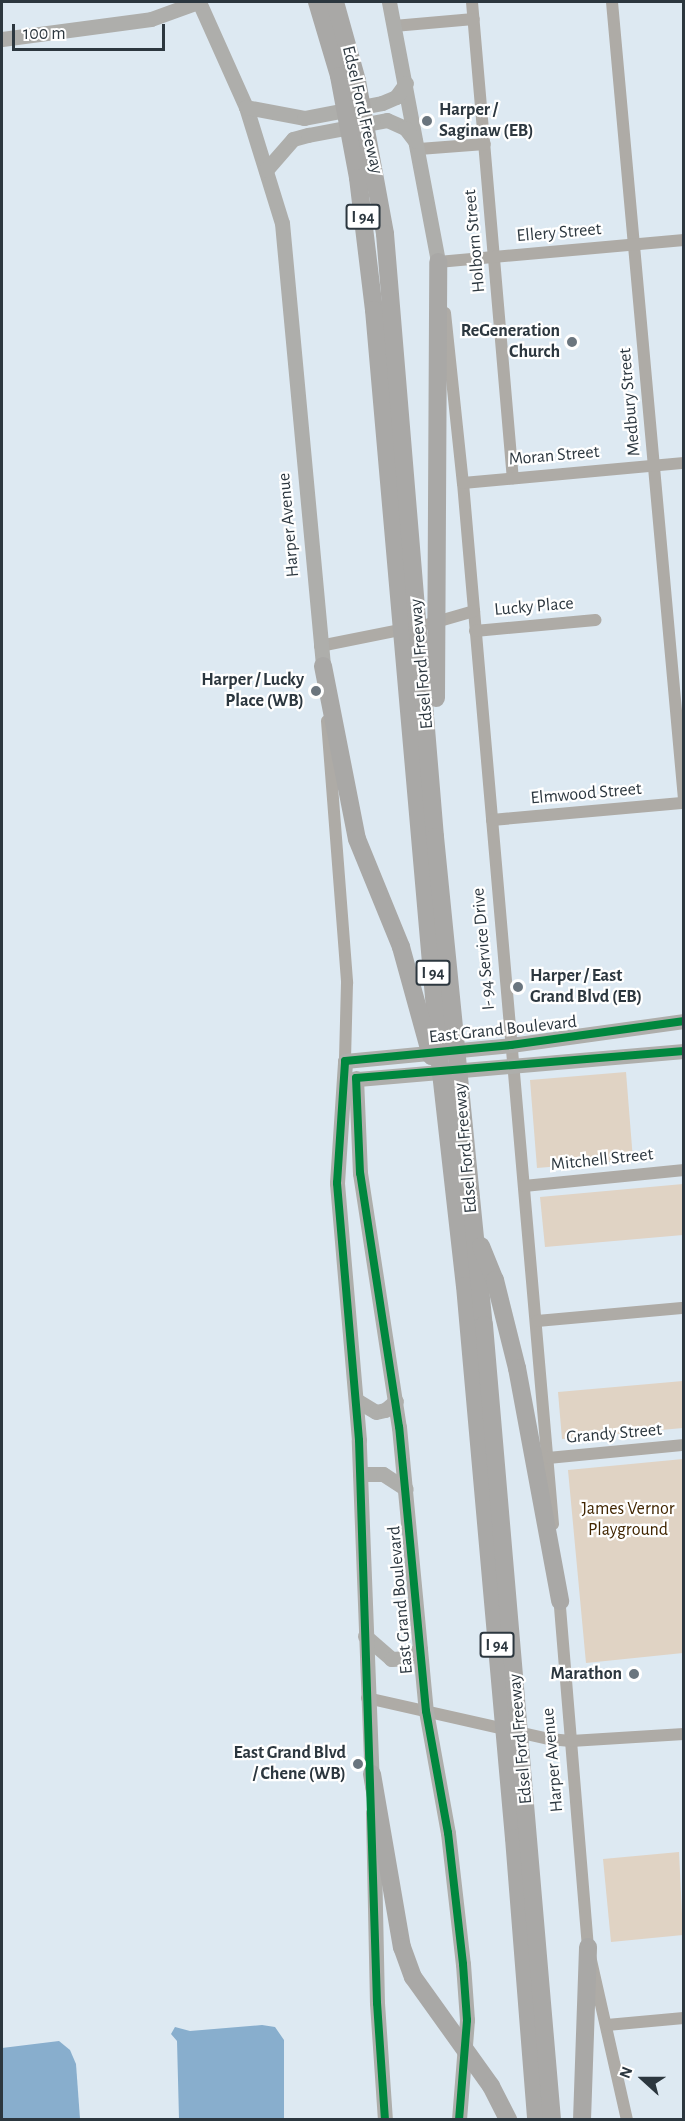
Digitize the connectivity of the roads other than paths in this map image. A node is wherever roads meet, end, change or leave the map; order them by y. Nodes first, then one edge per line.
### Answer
1 (199, 2) edge
2 (317, 2) edge
3 (335, 2) edge
4 (388, 2) edge
5 (472, 2) edge
6 (612, 2) edge
7 (474, 19) junction
8 (394, 26) junction
9 (2, 39) edge
10 (406, 83) junction
11 (246, 106) junction
12 (485, 144) junction
13 (419, 148) junction
14 (266, 170) junction
15 (684, 240) edge
16 (634, 244) junction
17 (494, 257) junction
18 (438, 262) junction
19 (684, 463) edge
20 (654, 465) junction
21 (513, 478) junction
22 (463, 483) junction
23 (474, 610) junction
24 (596, 620) dead end
25 (475, 631) junction
26 (320, 646) junction
27 (323, 666) junction
28 (684, 802) edge
29 (492, 820) junction
30 (435, 837) junction
31 (684, 1021) edge
32 (512, 1045) junction
33 (684, 1051) edge
34 (345, 1061) junction
35 (513, 1064) junction
36 (350, 1079) junction
37 (444, 1099) junction
38 (684, 1170) edge
39 (524, 1186) junction
40 (474, 1228) junction
41 (684, 1308) edge
42 (537, 1322) junction
43 (356, 1400) junction
44 (396, 1401) junction
45 (684, 1445) edge
46 (548, 1458) junction
47 (360, 1474) junction
48 (406, 1489) junction
49 (560, 1601) junction
50 (365, 1636) junction
51 (420, 1649) junction
52 (367, 1698) junction
53 (426, 1711) junction
54 (684, 1734) edge
55 (571, 1741) junction
56 (372, 1774) junction
57 (588, 1947) junction
58 (684, 2018) edge
59 (607, 2025) junction
60 (536, 2112) edge
61 (385, 2120) edge
62 (459, 2120) edge
63 (508, 2120) edge
64 (552, 2120) edge
65 (582, 2120) edge
66 (627, 2120) edge

1 - 9 main road
1 - 11 main road, Harper Avenue
2 - 37 highway, Edsel Ford Freeway / I 94
3 - 30 highway, Edsel Ford Freeway / I 94
4 - 8 main road
5 - 7 street, Holborn Street
6 - 16 street, Medbury Street
7 - 8 street
7 - 12 street, Holborn Street
8 - 10 main road
10 - 11 main road
10 - 13 main road
11 - 14 main road, Harper Avenue
12 - 13 street
12 - 17 street, Holborn Street
13 - 14 main road
13 - 18 main road
14 - 26 main road, Harper Avenue
15 - 16 street, Ellery Street
16 - 17 street, Ellery Street
16 - 20 street, Medbury Street
17 - 18 street, Ellery Street
17 - 21 street, Holborn Street
18 - 22 street
18 - 30 highway
19 - 20 street, Moran Street
20 - 21 street, Moran Street
20 - 28 street, Medbury Street
21 - 22 street, Moran Street
22 - 23 street
23 - 25 street
23 - 26 street, Lucky Place
24 - 25 street, Lucky Place
25 - 29 street, I- 94 Service Drive
26 - 27 main road, Harper Avenue
27 - 34 street, Harper Avenue
27 - 37 highway
28 - 29 street, Elmwood Street
29 - 32 street, I- 94 Service Drive
30 - 40 highway, Edsel Ford Freeway / I 94
31 - 32 main road, East Grand Boulevard
32 - 34 main road, East Grand Boulevard
32 - 35 street, I- 94 Service Drive
33 - 35 main road, East Grand Boulevard
34 - 36 main road, East Grand Boulevard
35 - 36 main road, East Grand Boulevard
35 - 39 street, I- 94 Service Drive
36 - 43 main road, East Grand Boulevard
36 - 44 main road, East Grand Boulevard
37 - 60 highway, Edsel Ford Freeway / I 94
38 - 39 street, Mitchell Street
39 - 42 street, I- 94 Service Drive
40 - 49 highway
40 - 64 highway, Edsel Ford Freeway / I 94
41 - 42 street
42 - 46 street, Harper Avenue
43 - 44 main road
43 - 47 main road, East Grand Boulevard
44 - 48 main road, East Grand Boulevard
45 - 46 street, Grandy Street
46 - 49 street, Harper Avenue
47 - 48 main road
47 - 50 main road, East Grand Boulevard
48 - 51 main road, East Grand Boulevard
49 - 55 street, Harper Avenue
50 - 51 main road
50 - 52 main road, East Grand Boulevard
51 - 53 main road, East Grand Boulevard
52 - 53 street
52 - 56 main road, East Grand Boulevard
53 - 55 street
53 - 62 main road, East Grand Boulevard
54 - 55 street
55 - 57 street, Harper Avenue
56 - 61 main road, East Grand Boulevard
56 - 63 highway
57 - 59 street, Harper Avenue
57 - 65 highway
58 - 59 street
59 - 66 street, Harper Avenue

